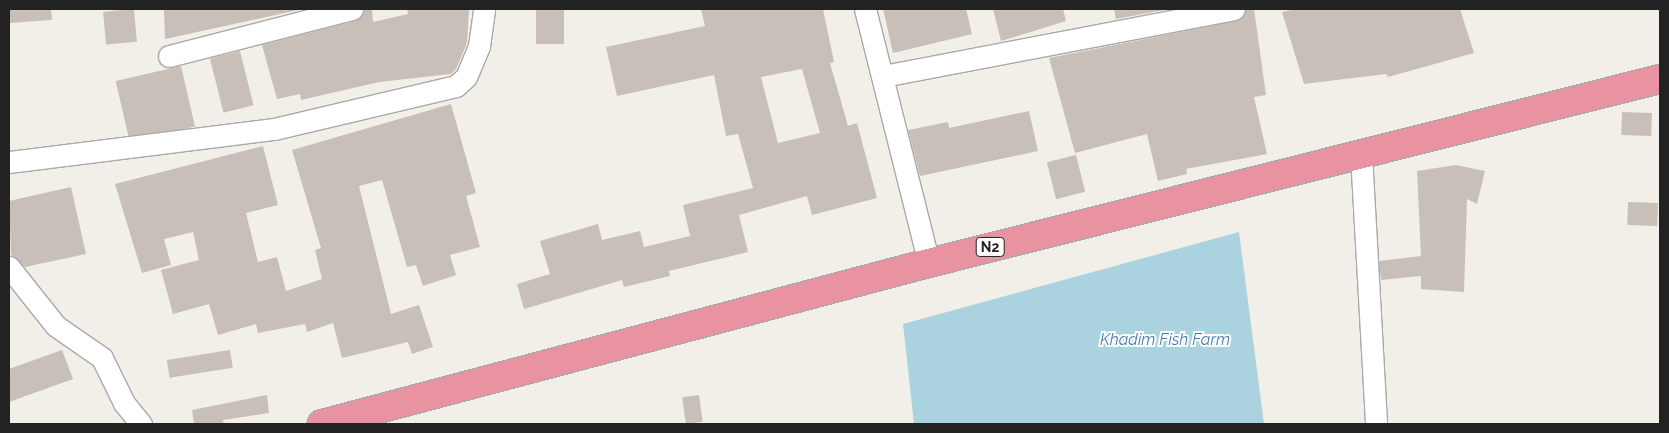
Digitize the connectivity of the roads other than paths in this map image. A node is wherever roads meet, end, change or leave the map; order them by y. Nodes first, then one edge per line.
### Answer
1 (352, 9) edge
2 (484, 9) edge
3 (866, 9) edge
4 (1234, 9) edge
5 (170, 56) dead end
6 (883, 76) junction
7 (1660, 79) edge
8 (1361, 154) junction
9 (9, 162) edge
10 (930, 263) junction
11 (9, 267) edge
12 (141, 424) edge
13 (322, 424) edge
14 (1376, 424) edge

1 - 5 street
2 - 9 street
3 - 6 street
4 - 6 street
6 - 10 street
7 - 8 highway, N2
8 - 10 highway, N2
8 - 14 street
10 - 13 highway, N2
11 - 12 street

